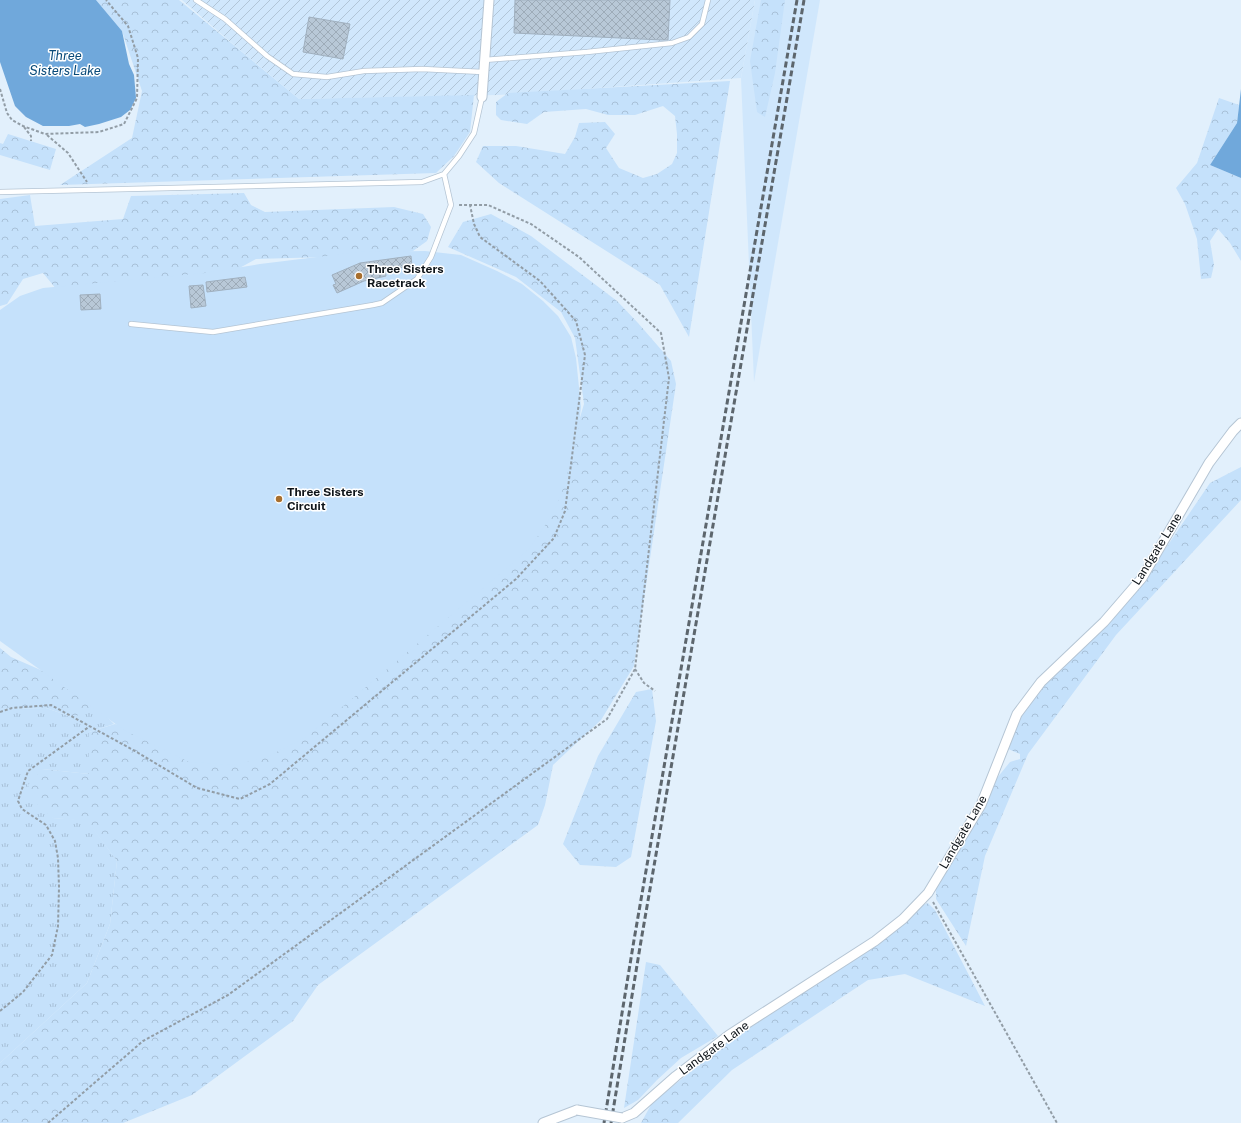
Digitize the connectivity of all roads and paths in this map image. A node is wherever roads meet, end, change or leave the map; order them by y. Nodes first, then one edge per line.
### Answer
1 (106, 0) edge
2 (196, 0) edge
3 (488, 0) edge
4 (708, 0) edge
5 (484, 60) junction
6 (483, 72) junction
7 (0, 89) edge
8 (482, 97) joint
9 (23, 126) junction
10 (47, 134) junction
11 (31, 141) dead end
12 (444, 174) junction
13 (91, 190) junction
14 (0, 192) edge
15 (451, 205) junction
16 (470, 205) junction
17 (131, 324) dead end
18 (1241, 423) edge
19 (635, 669) junction
20 (655, 691) dead end
21 (0, 712) edge
22 (90, 726) junction
23 (928, 893) junction
24 (0, 1011) edge
25 (48, 1123) edge
26 (543, 1123) edge
27 (1057, 1123) edge

1 - 10 path
2 - 6 lane
3 - 5 street
4 - 5 lane
5 - 6 street
6 - 8 street
7 - 9 path
8 - 12 lane
9 - 10 path
9 - 11 path
10 - 13 path
12 - 13 lane
12 - 15 lane
13 - 14 lane
15 - 16 path
15 - 17 lane
16 - 19 path
16 - 22 path
18 - 23 street, Landgate Lane
19 - 20 path
19 - 25 path
21 - 22 path
22 - 24 path
23 - 26 street, Landgate Lane, bridge
23 - 27 path

